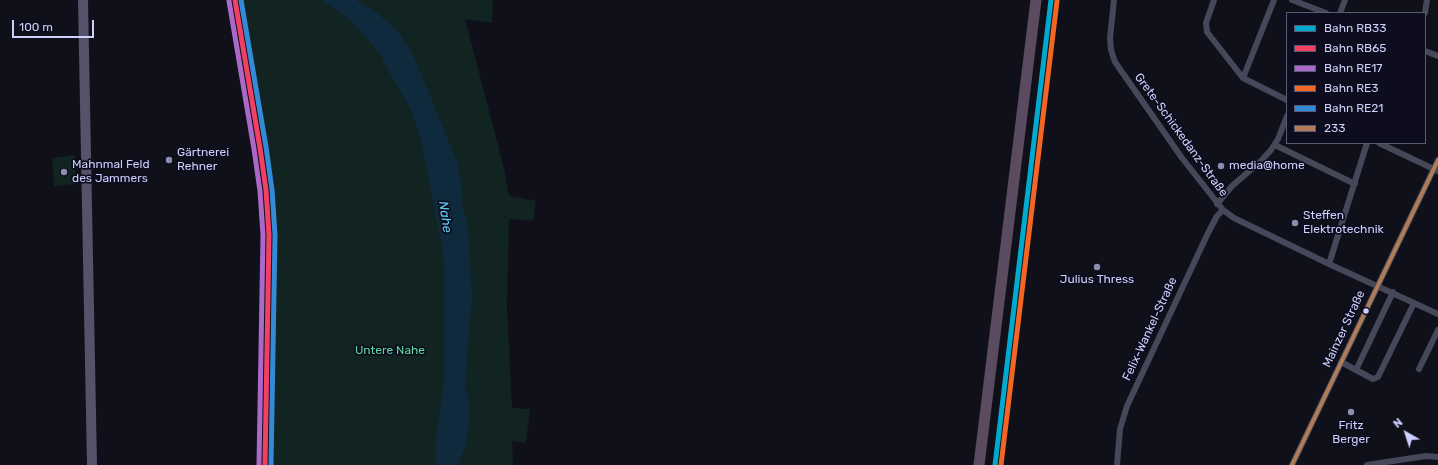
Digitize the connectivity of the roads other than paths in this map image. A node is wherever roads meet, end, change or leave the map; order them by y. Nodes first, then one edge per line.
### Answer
1 (82, 0) edge
2 (1030, 0) edge
3 (1036, 0) edge
4 (1114, 0) edge
5 (1214, 0) edge
6 (1274, 0) edge
7 (1292, 0) edge
8 (1345, 0) edge
9 (1427, 0) edge
10 (1323, 12) edge
11 (1340, 12) edge
12 (1425, 12) edge
13 (1426, 51) edge
14 (1438, 56) edge
15 (1243, 78) junction
16 (1286, 100) edge
17 (1286, 118) edge
18 (1367, 144) edge
19 (1380, 144) edge
20 (1274, 145) junction
21 (1438, 160) edge
22 (1436, 170) edge
23 (1355, 184) junction
24 (1217, 204) junction
25 (1222, 210) junction
26 (1329, 264) junction
27 (1376, 286) junction
28 (1393, 292) junction
29 (1414, 302) junction
30 (1438, 314) edge
31 (1438, 330) edge
32 (1341, 362) junction
33 (1419, 369) dead end
34 (1356, 370) junction
35 (1438, 457) edge
36 (1294, 464) edge
37 (92, 465) edge
38 (973, 465) edge
39 (979, 465) edge
40 (1117, 465) edge
41 (1366, 465) edge

1 - 37 main road
2 - 38 highway
3 - 39 highway
4 - 24 street, Grete-Schickedanz-Straße
5 - 15 street
6 - 15 street
7 - 10 street
8 - 11 street
9 - 12 street
13 - 14 street
15 - 16 street
17 - 20 street
18 - 23 street
19 - 22 street
20 - 23 street
20 - 24 street
21 - 22 street, Mainzer Straße
22 - 27 street, Mainzer Straße
23 - 26 street
24 - 25 street, Grete-Schickedanz-Straße
25 - 26 street, Grete-Schickedanz-Straße
25 - 40 street, Felix-Wankel-Straße
26 - 27 street, Grete-Schickedanz-Straße
27 - 28 street, Grete-Schickedanz-Straße
27 - 32 street, Mainzer Straße
28 - 29 street, Grete-Schickedanz-Straße
28 - 34 street
29 - 30 street, Grete-Schickedanz-Straße
29 - 34 street
31 - 33 street
32 - 34 street
32 - 36 street, Mainzer Straße
35 - 41 street

